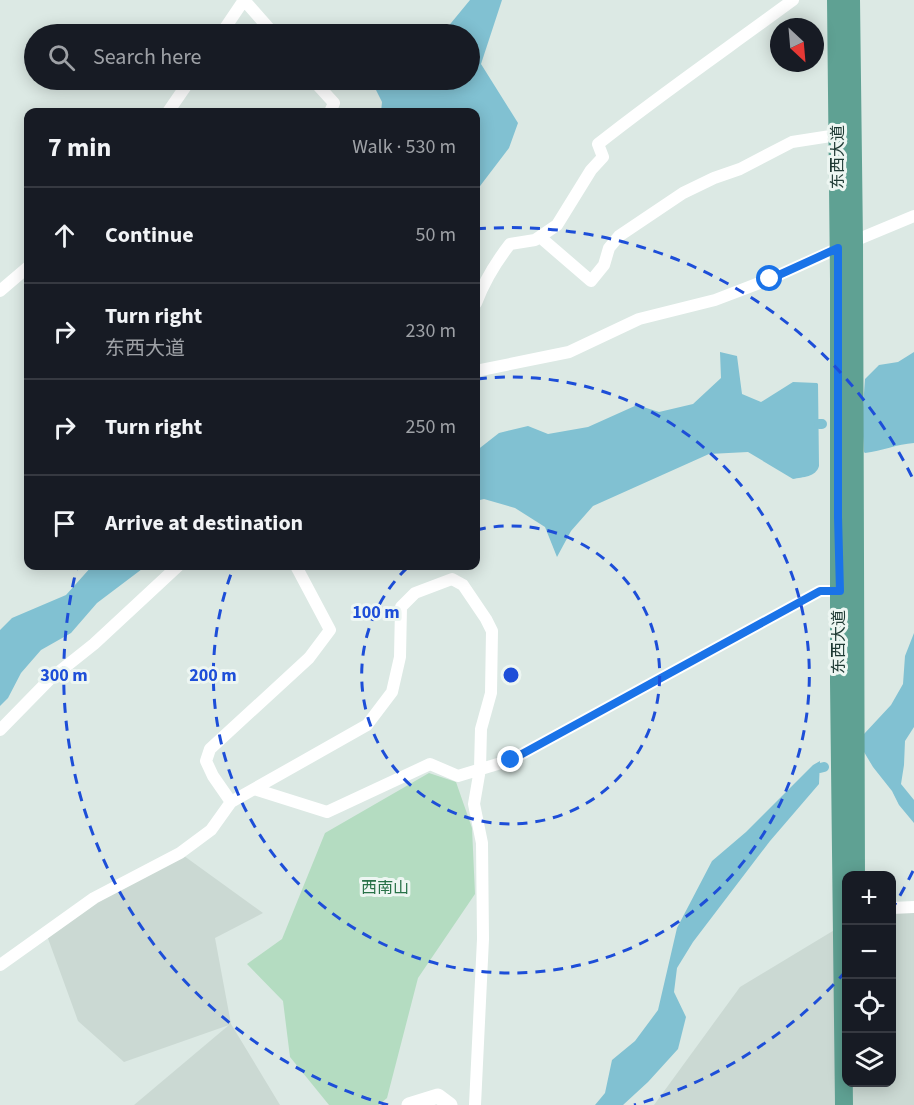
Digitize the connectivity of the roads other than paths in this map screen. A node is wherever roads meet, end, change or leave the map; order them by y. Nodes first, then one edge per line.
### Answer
1 (244, 0) edge
2 (793, 0) edge
3 (836, 0) edge
4 (851, 0) edge
5 (228, 24) edge
6 (265, 24) edge
7 (184, 90) edge
8 (323, 90) edge
9 (173, 108) edge
10 (332, 108) edge
11 (837, 135) junction
12 (914, 216) edge
13 (540, 237) junction
14 (846, 244) junction
15 (24, 270) edge
16 (0, 291) edge
17 (480, 291) edge
18 (480, 370) edge
19 (174, 570) edge
20 (298, 570) edge
21 (840, 591) junction
22 (0, 730) edge
23 (480, 769) junction
24 (254, 789) junction
25 (231, 802) junction
26 (856, 871) edge
27 (914, 907) edge
28 (896, 908) edge
29 (0, 965) edge
30 (855, 1087) edge
31 (409, 1105) edge
32 (450, 1105) edge
33 (475, 1105) edge
34 (844, 1105) edge
35 (855, 1105) edge

1 - 5 street
1 - 6 street
2 - 13 street
3 - 11 main road, 东西大道
4 - 14 main road, 东西大道
7 - 9 street
8 - 10 street
11 - 13 street
11 - 14 main road, 东西大道
12 - 14 street
13 - 17 street
14 - 18 street
14 - 21 main road, 东西大道
14 - 26 main road, 东西大道
15 - 16 street
19 - 22 street
20 - 25 street
21 - 23 street
21 - 34 main road, 东西大道
23 - 24 street
23 - 24 street
23 - 33 street
24 - 25 street
25 - 29 street
27 - 28 street
30 - 35 main road
31 - 32 street

